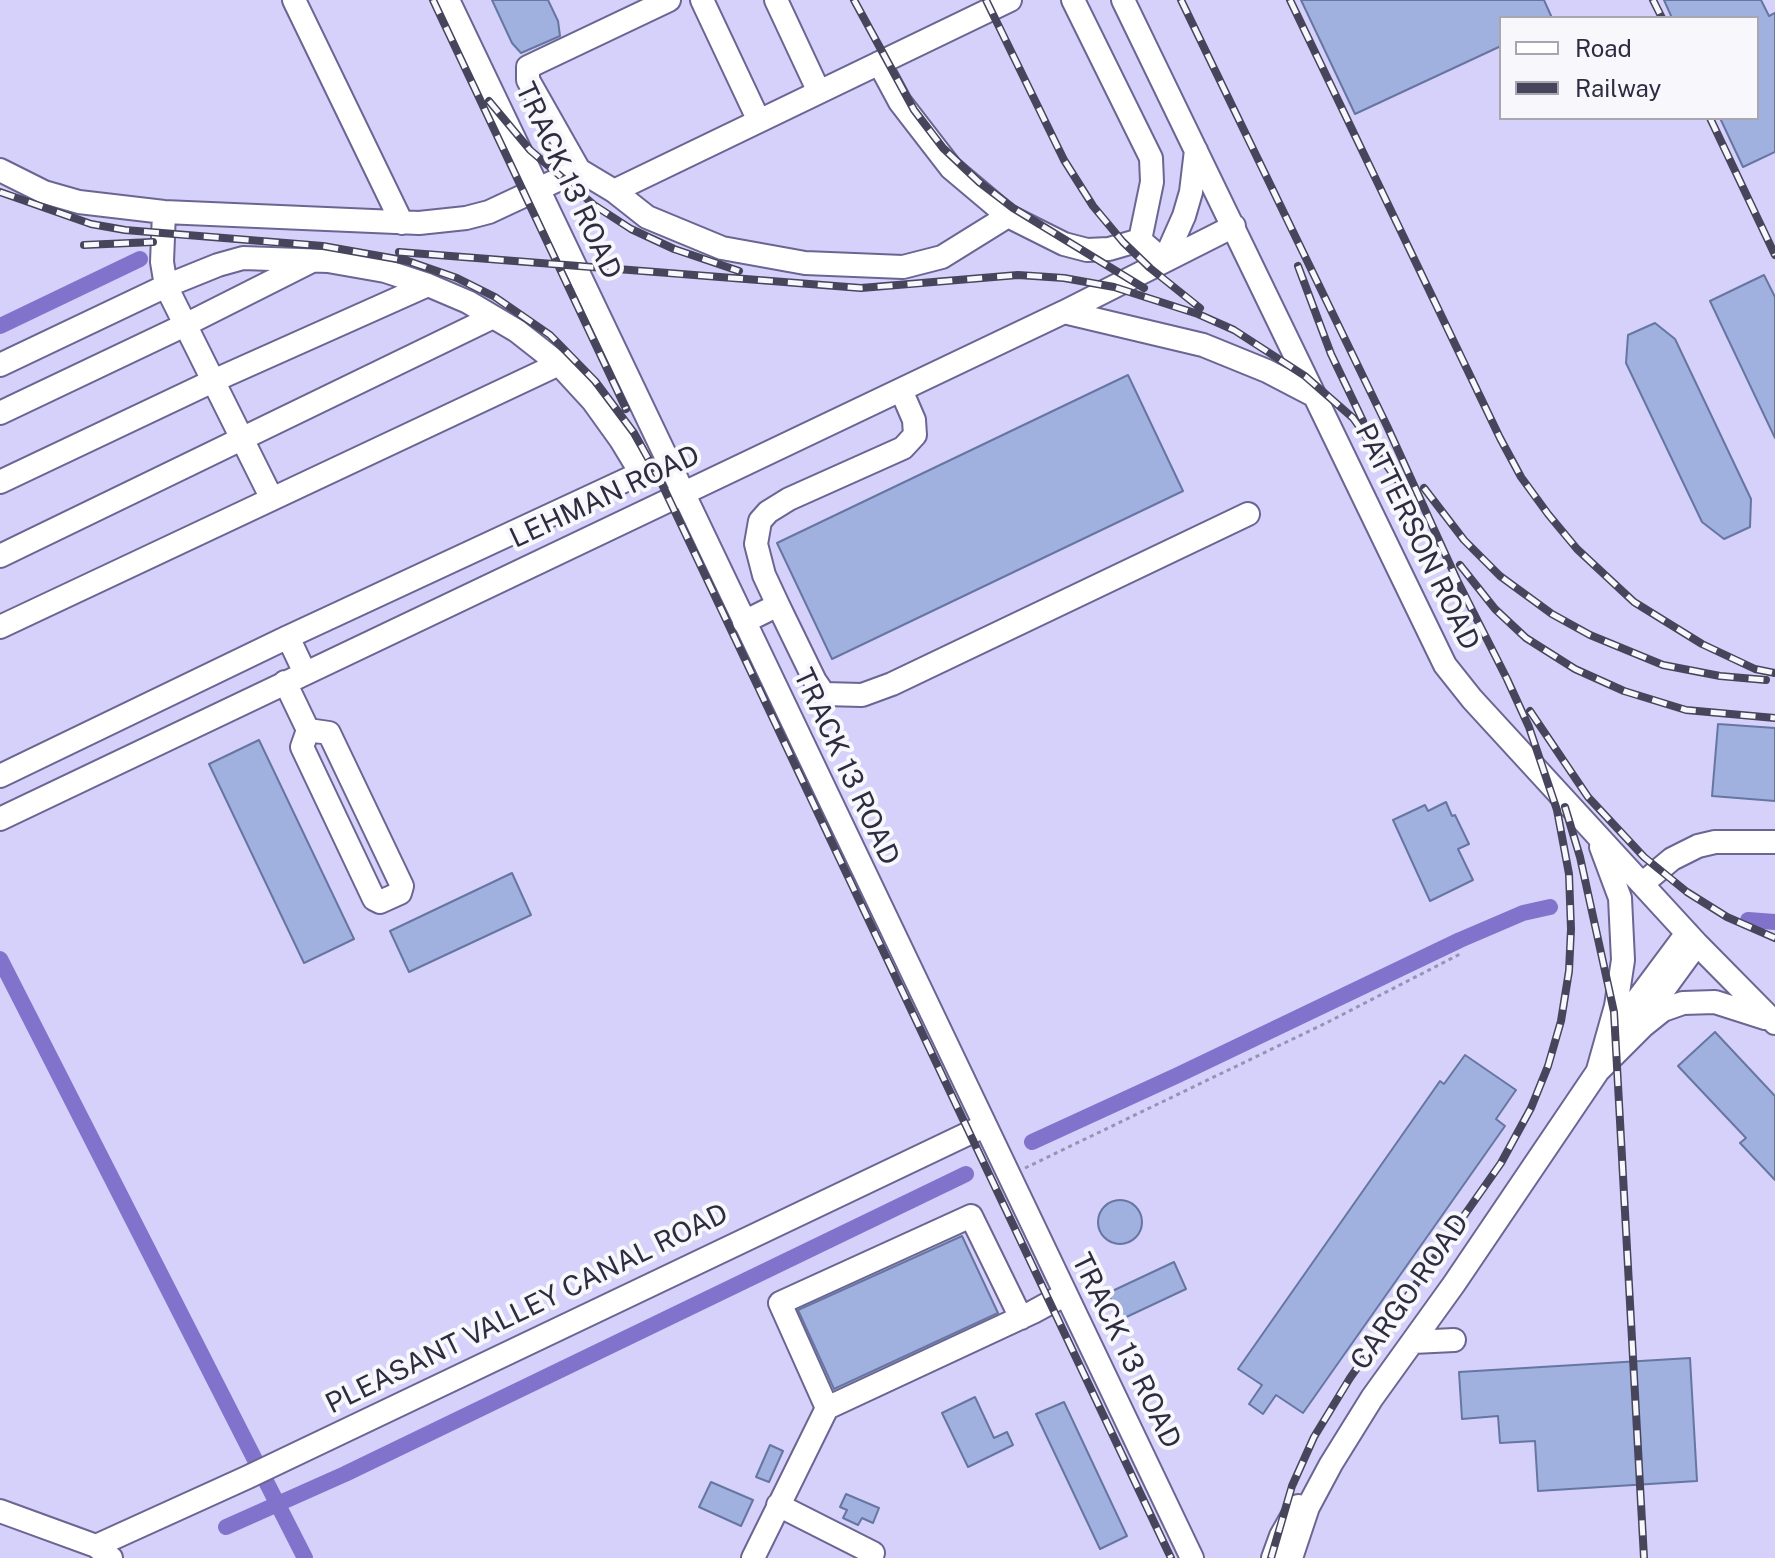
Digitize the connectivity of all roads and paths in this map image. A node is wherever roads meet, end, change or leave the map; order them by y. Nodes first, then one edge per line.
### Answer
1 (294, 0) edge
2 (448, 0) edge
3 (669, 0) edge
4 (702, 0) edge
5 (776, 0) edge
6 (1010, 0) edge
7 (1073, 0) edge
8 (1123, 0) edge
9 (879, 63) junction
10 (819, 92) junction
11 (759, 121) junction
12 (1197, 149) junction
13 (0, 170) edge
14 (579, 170) junction
15 (538, 190) junction
16 (614, 191) junction
17 (164, 212) junction
18 (1008, 216) junction
19 (402, 223) junction
20 (1234, 226) junction
21 (1140, 240) junction
22 (312, 261) junction
23 (1164, 261) junction
24 (428, 285) junction
25 (166, 286) junction
26 (1064, 312) junction
27 (493, 317) junction
28 (185, 325) junction
29 (559, 364) junction
30 (0, 365) edge
31 (213, 381) junction
32 (901, 390) junction
33 (1315, 396) junction
34 (0, 413) edge
35 (241, 438) junction
36 (0, 482) edge
37 (683, 493) junction
38 (272, 499) junction
39 (1248, 514) dead end
40 (0, 556) edge
41 (778, 605) junction
42 (744, 622) junction
43 (0, 627) edge
44 (288, 637) junction
45 (295, 678) junction
46 (308, 730) junction
47 (0, 776) edge
48 (0, 819) edge
49 (1588, 822) junction
50 (1775, 842) edge
51 (1642, 884) junction
52 (1692, 938) junction
53 (1462, 953) dead end
54 (1774, 1022) edge
55 (1630, 1035) junction
56 (1606, 1042) junction
57 (1598, 1071) junction
58 (984, 1126) junction
59 (1542, 1154) junction
60 (1008, 1176) junction
61 (1544, 1179) dead end
62 (1066, 1294) junction
63 (1021, 1318) junction
64 (1454, 1340) dead end
65 (1413, 1342) junction
66 (827, 1408) junction
67 (1329, 1468) junction
68 (778, 1505) junction
69 (0, 1511) edge
70 (1191, 1548) edge
71 (98, 1551) edge
72 (755, 1554) edge
73 (877, 1556) edge
74 (1273, 1558) edge
75 (1291, 1558) edge

1 - 19 street
2 - 15 street, TRACK 13 ROAD
3 - 14 street
4 - 11 street
5 - 10 street
6 - 9 street
7 - 21 street
8 - 12 street, PATTERSON ROAD
9 - 10 street
9 - 18 street
10 - 11 street
11 - 16 street
12 - 20 street, PATTERSON ROAD
12 - 23 street
13 - 17 street
14 - 15 street
14 - 16 street
15 - 19 street
15 - 37 street, TRACK 13 ROAD
16 - 18 street
17 - 19 street
17 - 25 street
18 - 21 street
20 - 23 street, LEHMAN ROAD
20 - 33 street, PATTERSON ROAD
21 - 23 street
22 - 24 street
22 - 25 street
22 - 28 street
23 - 26 street, LEHMAN ROAD
24 - 27 street
24 - 31 street
25 - 28 street
25 - 30 street
26 - 32 street, LEHMAN ROAD
26 - 33 street
27 - 29 street
27 - 35 street
28 - 31 street
28 - 34 street
29 - 38 street
29 - 44 street
31 - 35 street
31 - 36 street
32 - 37 street, LEHMAN ROAD
32 - 41 street
33 - 49 street, PATTERSON ROAD
35 - 38 street
35 - 40 street
37 - 42 street, TRACK 13 ROAD
37 - 45 street, LEHMAN ROAD
38 - 43 street
39 - 41 street
41 - 42 street
42 - 58 street, TRACK 13 ROAD
44 - 45 street
44 - 47 street
45 - 46 street
45 - 48 street, LEHMAN ROAD
46 - 46 street
49 - 51 street, PATTERSON ROAD
49 - 56 street, CARGO ROAD
50 - 51 street
51 - 52 street, PATTERSON ROAD
52 - 54 street, PATTERSON ROAD
52 - 55 street
52 - 56 street
53 - 60 path
54 - 55 street, CARGO ROAD
55 - 57 street, CARGO ROAD
56 - 57 street, CARGO ROAD
57 - 59 street, CARGO ROAD
58 - 60 street, TRACK 13 ROAD
58 - 71 street, PLEASANT VALLEY CANAL ROAD
59 - 61 street
59 - 65 street, CARGO ROAD
60 - 62 street, TRACK 13 ROAD
62 - 63 street
62 - 70 street, TRACK 13 ROAD
63 - 66 street
63 - 66 street
64 - 65 street
65 - 67 street, CARGO ROAD
66 - 68 street
67 - 74 street
67 - 75 street, CARGO ROAD
68 - 72 street
68 - 73 street
69 - 71 street

